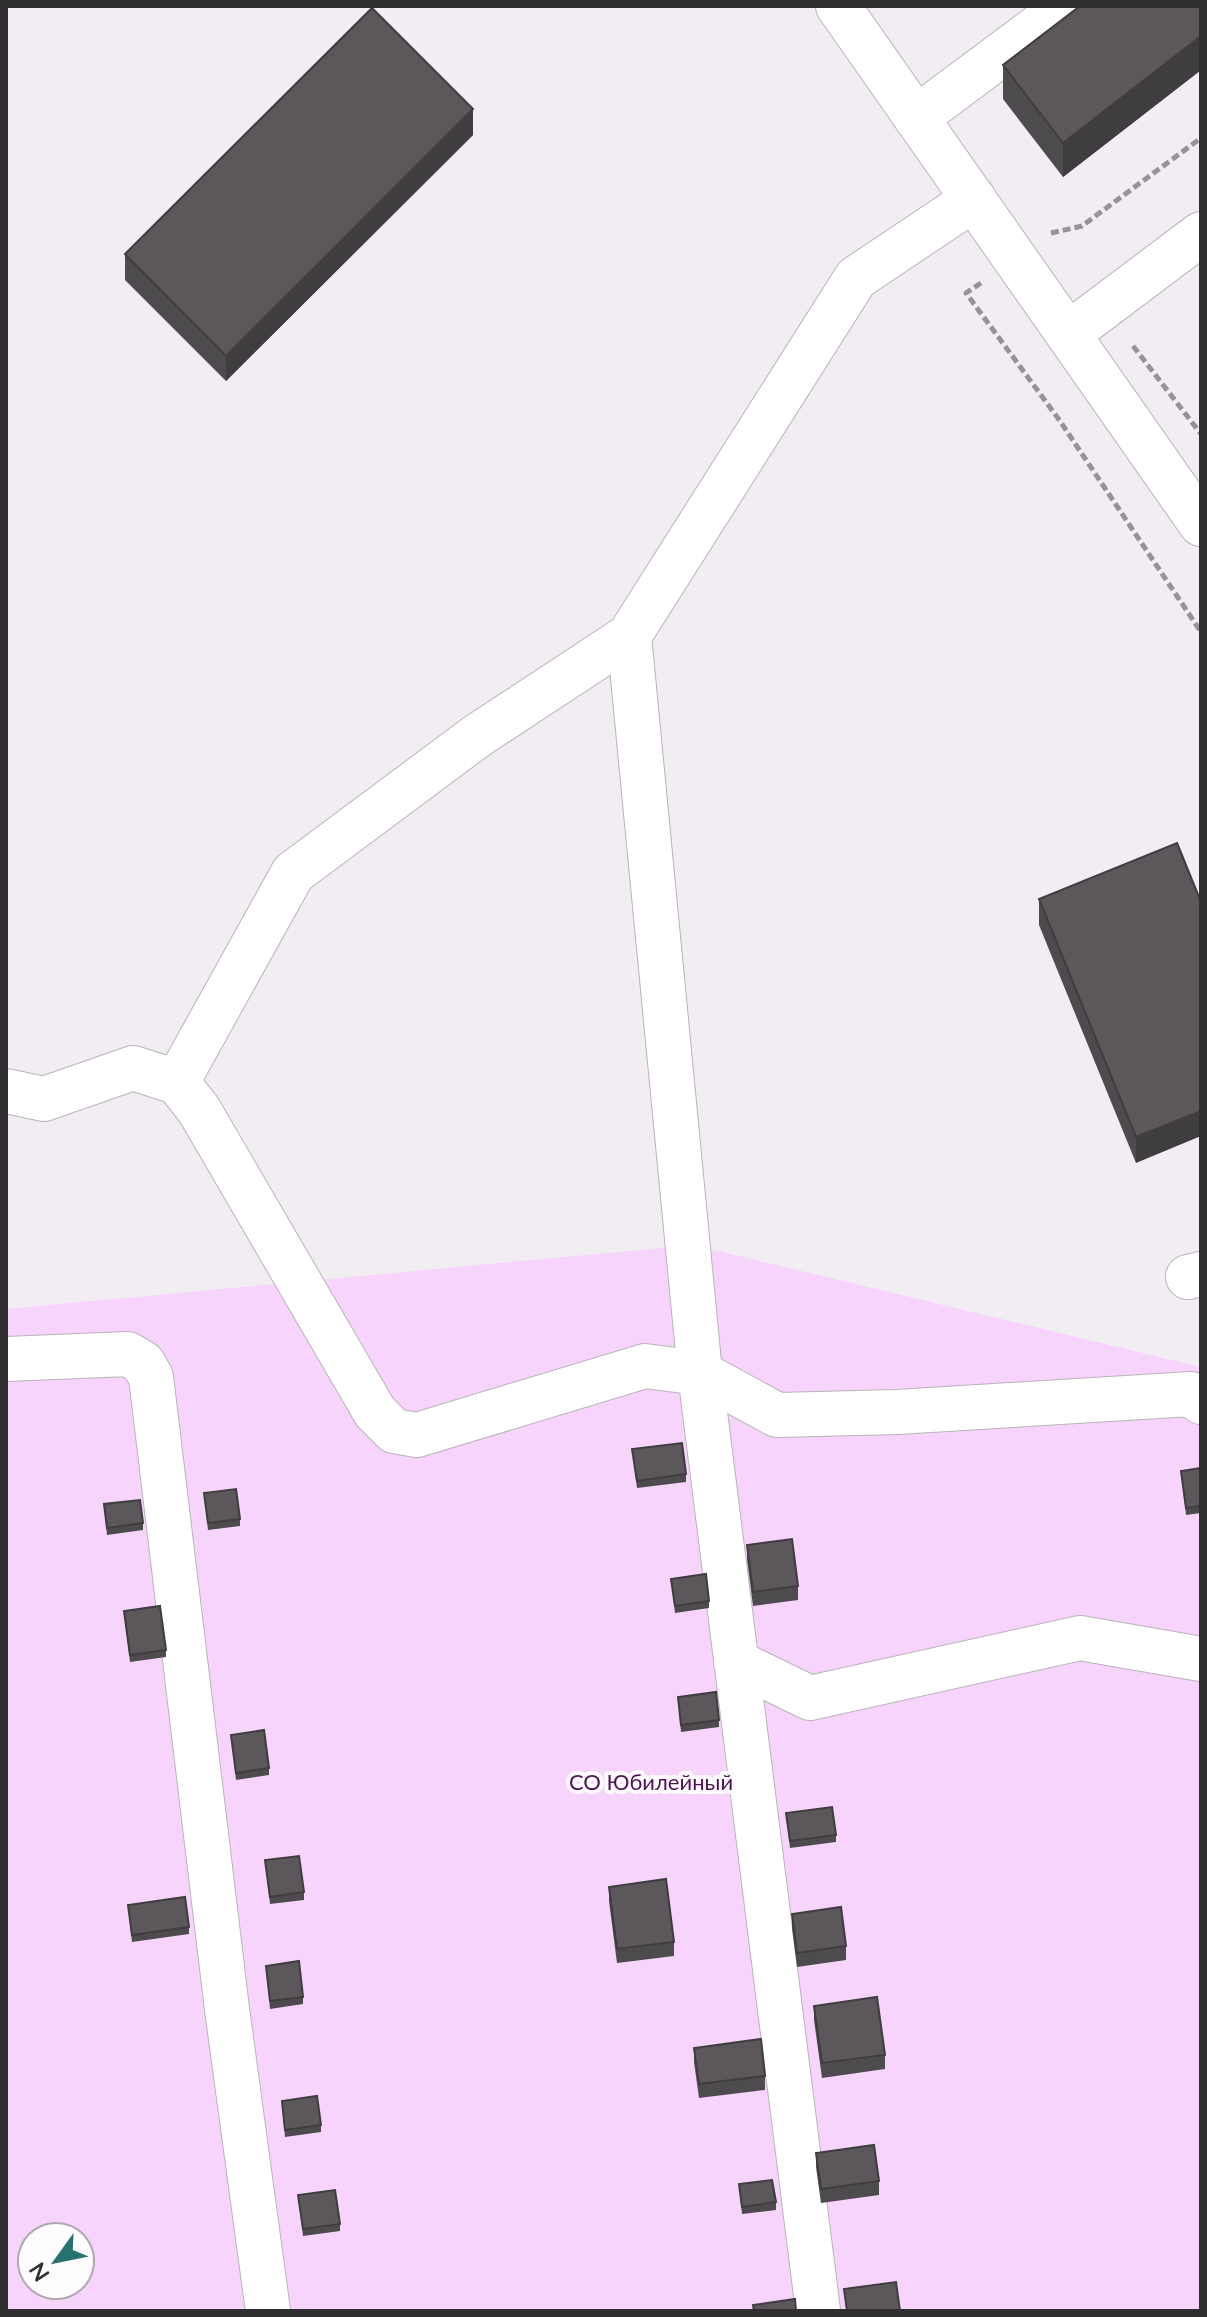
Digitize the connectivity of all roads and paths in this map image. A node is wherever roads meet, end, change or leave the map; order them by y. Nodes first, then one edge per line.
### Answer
1 (838, 6) edge
2 (1066, 6) edge
3 (916, 118) junction
4 (1201, 138) edge
5 (974, 199) junction
6 (1051, 233) dead end
7 (1201, 234) edge
8 (1016, 261) junction
9 (1068, 334) junction
10 (1201, 524) edge
11 (1201, 632) edge
12 (629, 636) junction
13 (177, 1082) junction
14 (6, 1091) edge
15 (6, 1359) edge
16 (700, 1373) junction
17 (1201, 1402) edge
18 (1201, 1659) edge
19 (736, 1662) junction
20 (268, 2311) edge
21 (818, 2311) edge

1 - 3 lane
2 - 3 lane
3 - 5 lane
4 - 6 path
5 - 8 lane
5 - 12 lane
7 - 9 lane
8 - 9 lane
8 - 11 path
9 - 10 lane
12 - 13 lane
12 - 16 lane
13 - 14 lane
13 - 16 lane
15 - 20 lane
16 - 17 lane
16 - 19 lane
18 - 19 lane
19 - 21 lane

